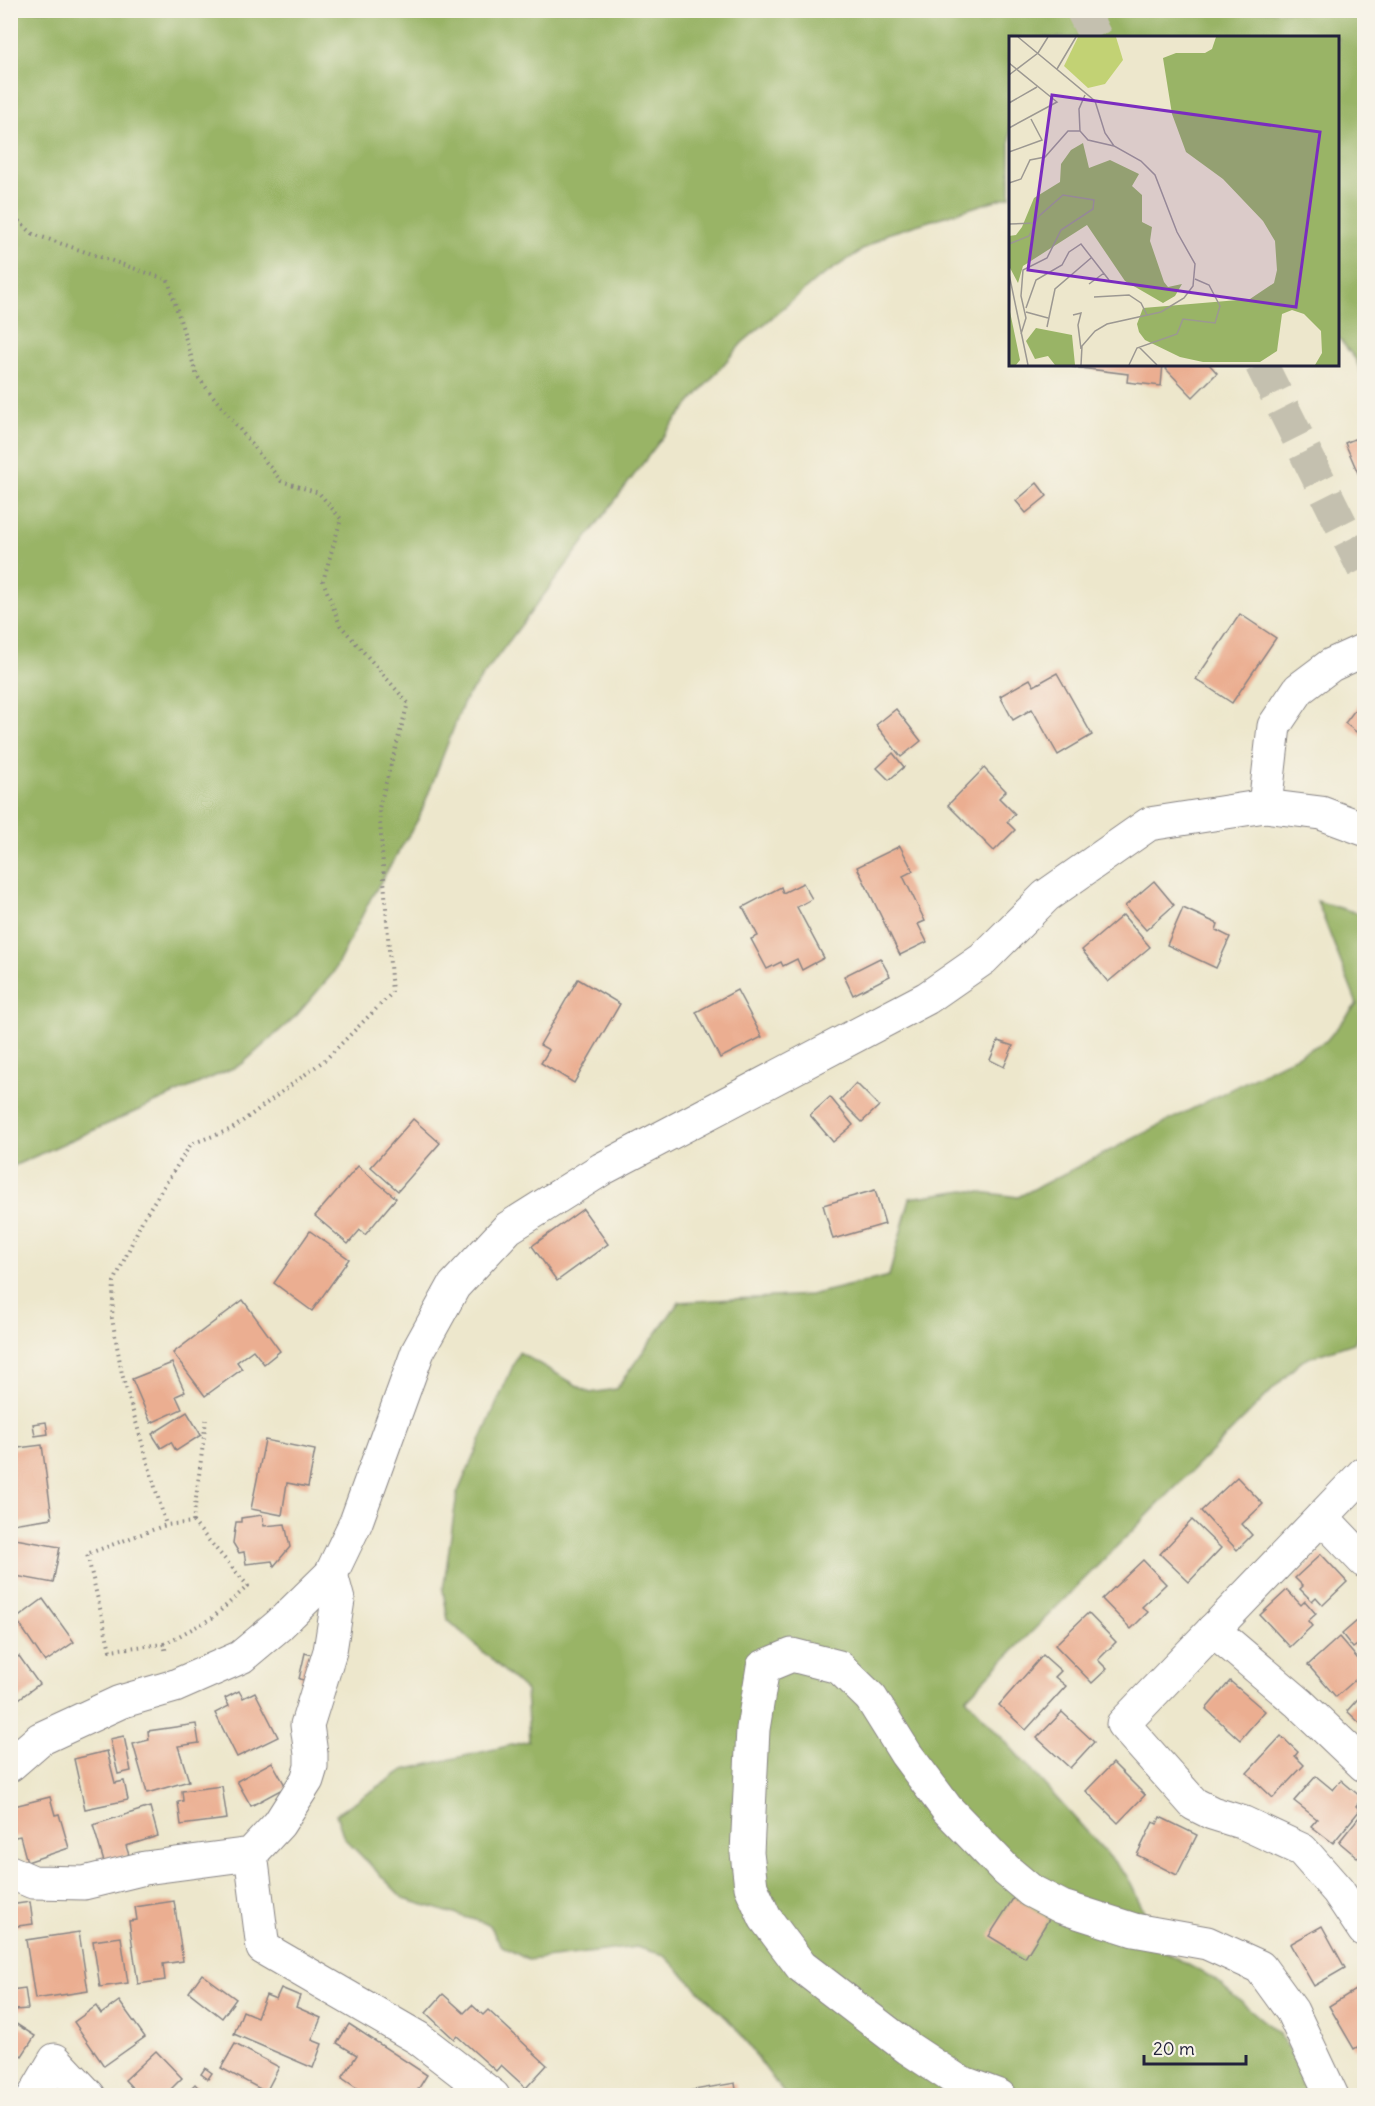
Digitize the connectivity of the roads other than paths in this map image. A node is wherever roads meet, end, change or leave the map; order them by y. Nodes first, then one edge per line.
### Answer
1 (1365, 650) edge
2 (1265, 806) junction
3 (1365, 829) edge
4 (1365, 1473) edge
5 (1322, 1517) junction
6 (1365, 1561) edge
7 (331, 1574) junction
8 (1213, 1630) junction
9 (10, 1765) edge
10 (1365, 1765) edge
11 (250, 1854) junction
12 (10, 1872) edge
13 (1365, 1930) edge
14 (34, 2096) edge
15 (89, 2096) edge
16 (493, 2096) edge
17 (999, 2096) edge
18 (1332, 2096) edge

1 - 2 street
2 - 3 street
2 - 7 street
4 - 5 street
5 - 6 street
5 - 8 street
7 - 9 street
7 - 11 street
8 - 10 street
8 - 13 street
11 - 12 street
11 - 16 street
14 - 15 street
17 - 18 street

